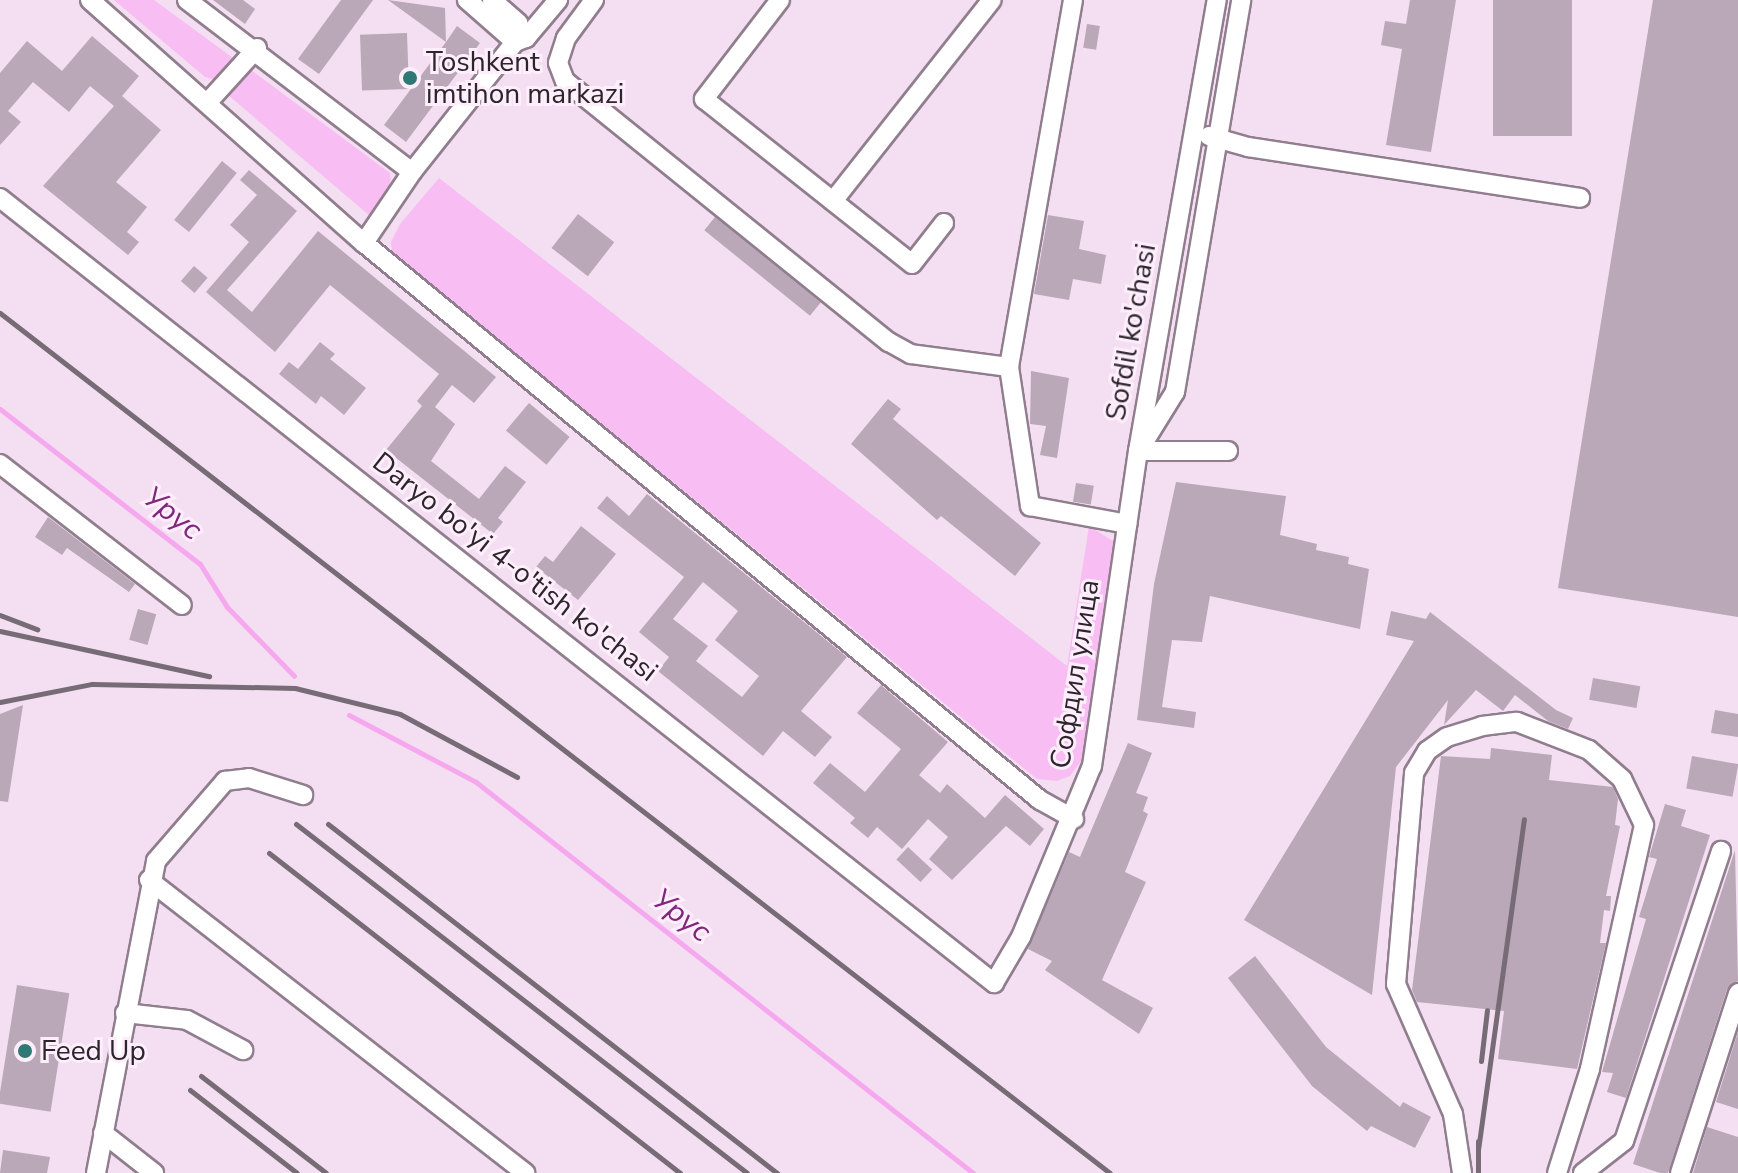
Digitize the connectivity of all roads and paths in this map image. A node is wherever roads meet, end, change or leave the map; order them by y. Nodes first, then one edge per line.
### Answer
1 (90, 0) edge
2 (187, 0) edge
3 (467, 0) edge
4 (492, 0) edge
5 (558, 0) edge
6 (594, 0) edge
7 (780, 0) edge
8 (992, 0) edge
9 (1073, 0) edge
10 (1217, 0) edge
11 (1241, 0) edge
12 (511, 38) junction
13 (257, 48) junction
14 (208, 102) junction
15 (1195, 134) junction
16 (1219, 138) junction
17 (412, 172) junction
18 (0, 198) edge
19 (1580, 198) dead end
20 (833, 201) junction
21 (944, 223) dead end
22 (364, 243) junction
23 (1009, 367) junction
24 (1138, 451) junction
25 (1228, 451) dead end
26 (0, 464) edge
27 (1127, 524) junction
28 (182, 605) dead end
29 (303, 795) dead end
30 (1074, 819) junction
31 (1721, 851) dead end
32 (149, 880) junction
33 (994, 983) joint
34 (1738, 993) edge
35 (125, 1013) junction
36 (243, 1050) dead end
37 (103, 1133) junction
38 (96, 1173) edge
39 (154, 1173) edge
40 (526, 1173) edge
41 (1462, 1173) edge
42 (1557, 1173) edge
43 (1583, 1173) edge
44 (1680, 1173) edge

1 - 14 street
2 - 13 street
3 - 12 street
4 - 12 street
5 - 12 street
6 - 23 street
7 - 20 street
8 - 20 street
9 - 23 street
10 - 15 street, Sofdil ko'chasi
11 - 16 street, Sofdil ko'chasi
12 - 17 street
13 - 14 street
13 - 17 street
14 - 22 street
15 - 16 street
15 - 24 street, Sofdil ko'chasi
16 - 19 street
16 - 24 street, Sofdil ko'chasi
17 - 22 street
18 - 33 street, Daryo bo'yi 4-o'tish ko'chasi
20 - 21 street
22 - 30 street
23 - 27 street
24 - 25 street
24 - 27 street, Софдил улица
26 - 28 street
27 - 30 street, Софдил улица
29 - 32 street
30 - 33 street, Софдил улица
31 - 43 street
32 - 35 street
32 - 40 street
34 - 44 street
35 - 36 street
35 - 37 street
37 - 38 street
37 - 39 street
41 - 42 street

